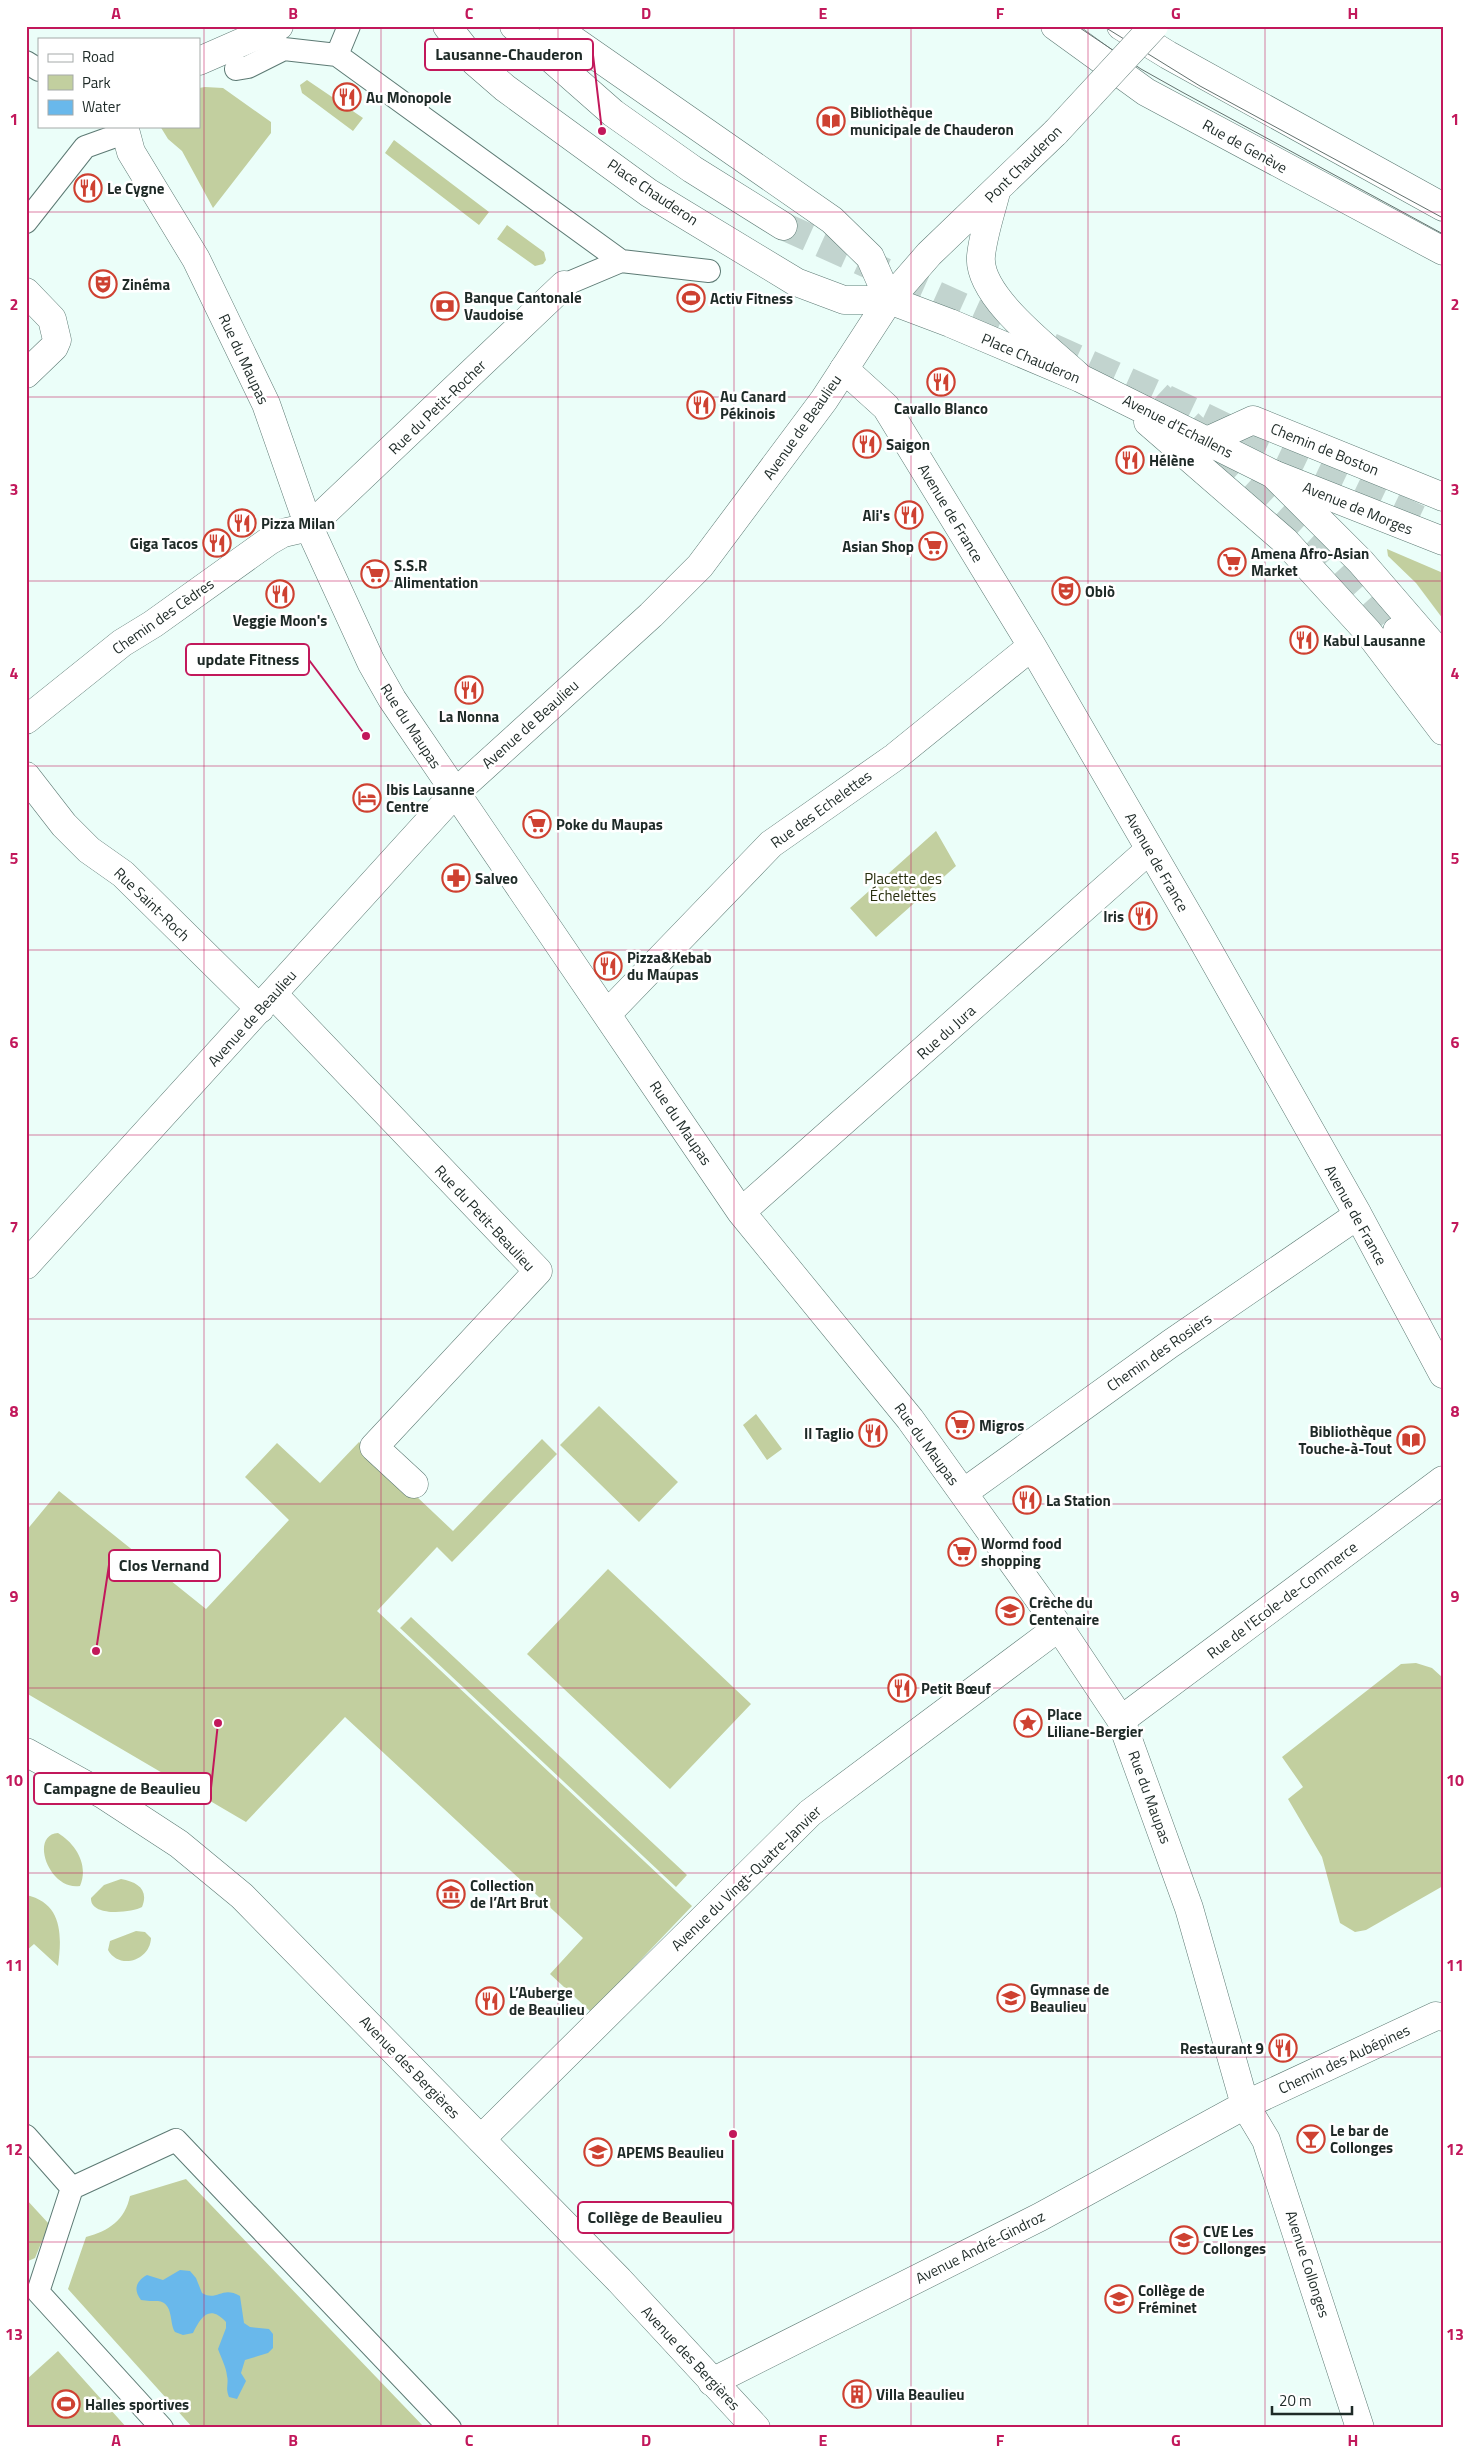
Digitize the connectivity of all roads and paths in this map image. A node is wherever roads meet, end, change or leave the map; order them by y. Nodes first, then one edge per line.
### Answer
1 (279, 26) edge
2 (349, 26) edge
3 (447, 26) edge
4 (514, 26) edge
5 (553, 26) edge
6 (1055, 26) edge
7 (1121, 26) edge
8 (1154, 26) edge
9 (337, 55) junction
10 (200, 60) edge
11 (26, 62) edge
12 (38, 69) edge
13 (236, 70) dead end
14 (124, 130) edge
15 (996, 192) junction
16 (1443, 207) edge
17 (26, 222) edge
18 (783, 226) tunnel mouth
19 (1443, 251) edge
20 (621, 261) junction
21 (709, 271) dead end
22 (564, 285) joint
23 (26, 292) edge
24 (889, 300) junction
25 (844, 369) junction
26 (26, 374) edge
27 (1080, 378) junction
28 (1117, 395) junction
29 (1207, 441) junction
30 (1273, 474) junction
31 (1443, 497) edge
32 (309, 527) junction
33 (1443, 541) edge
34 (1400, 620) junction
35 (1368, 632) junction
36 (1032, 646) junction
37 (1443, 657) edge
38 (1443, 693) edge
39 (26, 720) edge
40 (1443, 732) edge
41 (26, 776) edge
42 (455, 793) junction
43 (1150, 850) junction
44 (267, 1002) junction
45 (608, 1013) junction
46 (741, 1212) junction
47 (1358, 1215) junction
48 (26, 1265) edge
49 (1443, 1374) edge
50 (1443, 1480) edge
51 (414, 1484) dead end
52 (963, 1493) junction
53 (1059, 1626) junction
54 (1121, 1720) junction
55 (26, 1752) edge
56 (1443, 2017) edge
57 (1245, 2105) junction
58 (26, 2136) edge
59 (481, 2139) junction
60 (72, 2188) junction
61 (712, 2382) junction
62 (162, 2428) edge
63 (450, 2428) edge
64 (756, 2428) edge
65 (1360, 2428) edge

1 - 10 street
2 - 9 street
3 - 24 street, Place Chauderon
4 - 18 street
5 - 24 street
6 - 19 street, Rue de Genève
7 - 16 street
8 - 15 street, Pont Chauderon, bridge
9 - 13 street
9 - 20 street
11 - 12 street
14 - 17 street
14 - 32 street, Rue du Maupas
15 - 24 street, Pont Chauderon
15 - 27 street
20 - 21 street
20 - 22 street
22 - 32 street, Rue du Petit-Rocher
23 - 26 street
24 - 25 street, Avenue de Beaulieu
24 - 27 street, Place Chauderon
25 - 36 street, Avenue de France
25 - 42 street, Avenue de Beaulieu
27 - 28 street, Place Chauderon
28 - 29 street, Avenue d'Echallens
28 - 35 street, Avenue d'Echallens
29 - 30 street, Avenue d'Echallens
29 - 31 street, Chemin de Boston
30 - 33 street, Avenue de Morges
30 - 34 street, Avenue d'Echallens
32 - 39 street, Chemin des Cèdres
32 - 42 street, Rue du Maupas
34 - 35 street
34 - 37 street, Avenue d'Echallens
34 - 38 street
35 - 40 street, Avenue d'Echallens
36 - 43 street, Avenue de France
36 - 45 street, Rue des Echelettes
41 - 44 street, Rue Saint-Roch
42 - 44 street, Avenue de Beaulieu
42 - 45 street, Rue du Maupas
43 - 46 street, Rue du Jura
43 - 47 street, Avenue de France
44 - 48 street, Avenue de Beaulieu
44 - 51 street, Rue du Petit-Beaulieu
45 - 46 street, Rue du Maupas
46 - 52 street, Rue du Maupas
47 - 49 street, Avenue de France
47 - 52 street, Chemin des Rosiers
50 - 54 street, Rue de l'Ecole-de-Commerce
52 - 53 street, Rue du Maupas
53 - 54 street, Rue du Maupas
53 - 59 street, Avenue du Vingt-Quatre-Janvier
54 - 57 street, Rue du Maupas
55 - 59 street, Avenue des Bergières
56 - 57 street, Chemin des Aubépines
57 - 61 street, Avenue André-Gindroz
57 - 65 street, Avenue Collonges
58 - 60 street
59 - 61 street, Avenue des Bergières
60 - 62 street
60 - 63 street
61 - 64 street, Avenue des Bergières

